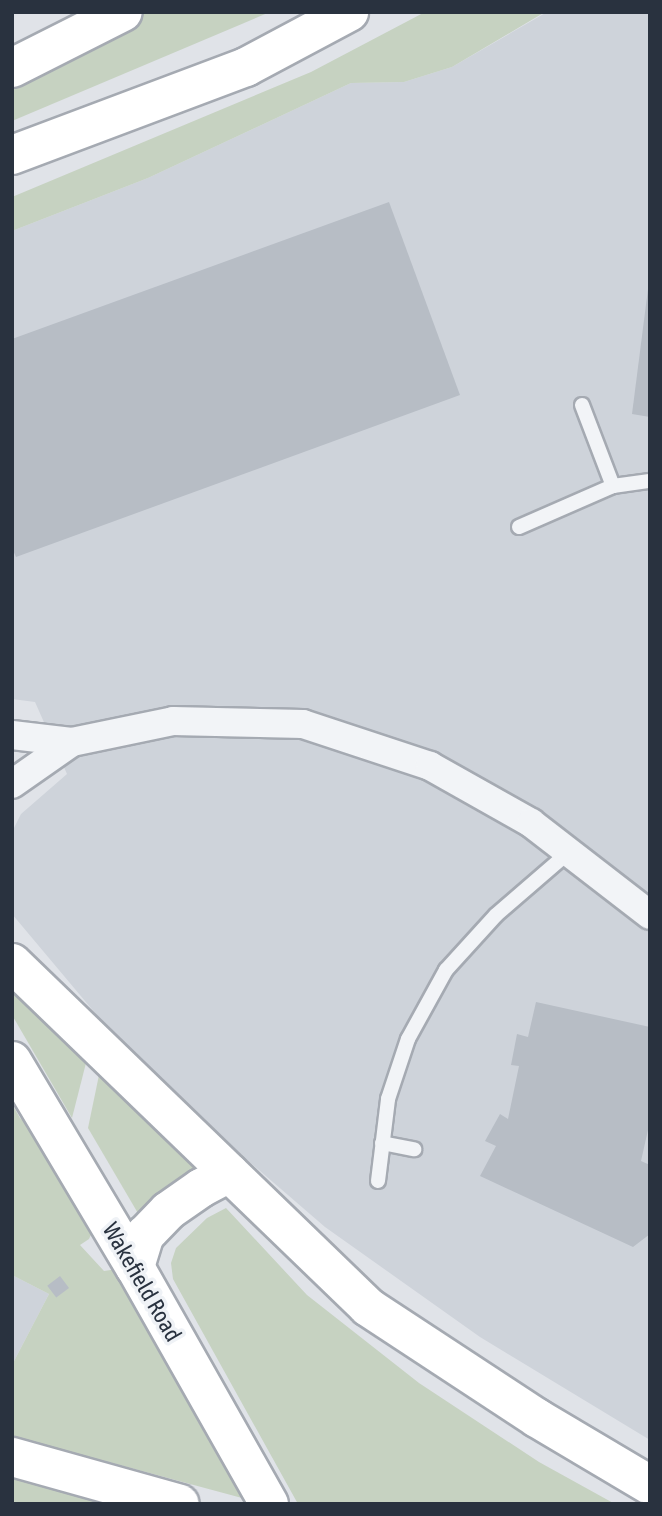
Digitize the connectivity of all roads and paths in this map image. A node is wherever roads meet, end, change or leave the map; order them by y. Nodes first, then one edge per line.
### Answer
1 (123, 12) edge
2 (349, 12) edge
3 (12, 68) edge
4 (12, 155) edge
5 (582, 405) dead end
6 (650, 481) edge
7 (613, 486) junction
8 (519, 527) dead end
9 (12, 735) edge
10 (72, 742) junction
11 (12, 784) edge
12 (569, 852) junction
13 (650, 915) edge
14 (12, 963) edge
15 (12, 1061) edge
16 (382, 1143) junction
17 (414, 1149) dead end
18 (229, 1173) junction
19 (378, 1181) dead end
20 (135, 1267) junction
21 (12, 1457) edge
22 (650, 1485) edge
23 (180, 1504) edge
24 (269, 1504) edge

1 - 3 main road
2 - 4 main road
5 - 7 lane
6 - 7 lane
7 - 8 lane
9 - 10 street
10 - 11 street
10 - 12 street
12 - 13 street
12 - 16 lane
14 - 18 main road
15 - 20 main road, Wakefield Road
16 - 17 lane
16 - 19 lane
18 - 20 main road
18 - 22 main road
20 - 24 main road, Wakefield Road
21 - 23 main road

